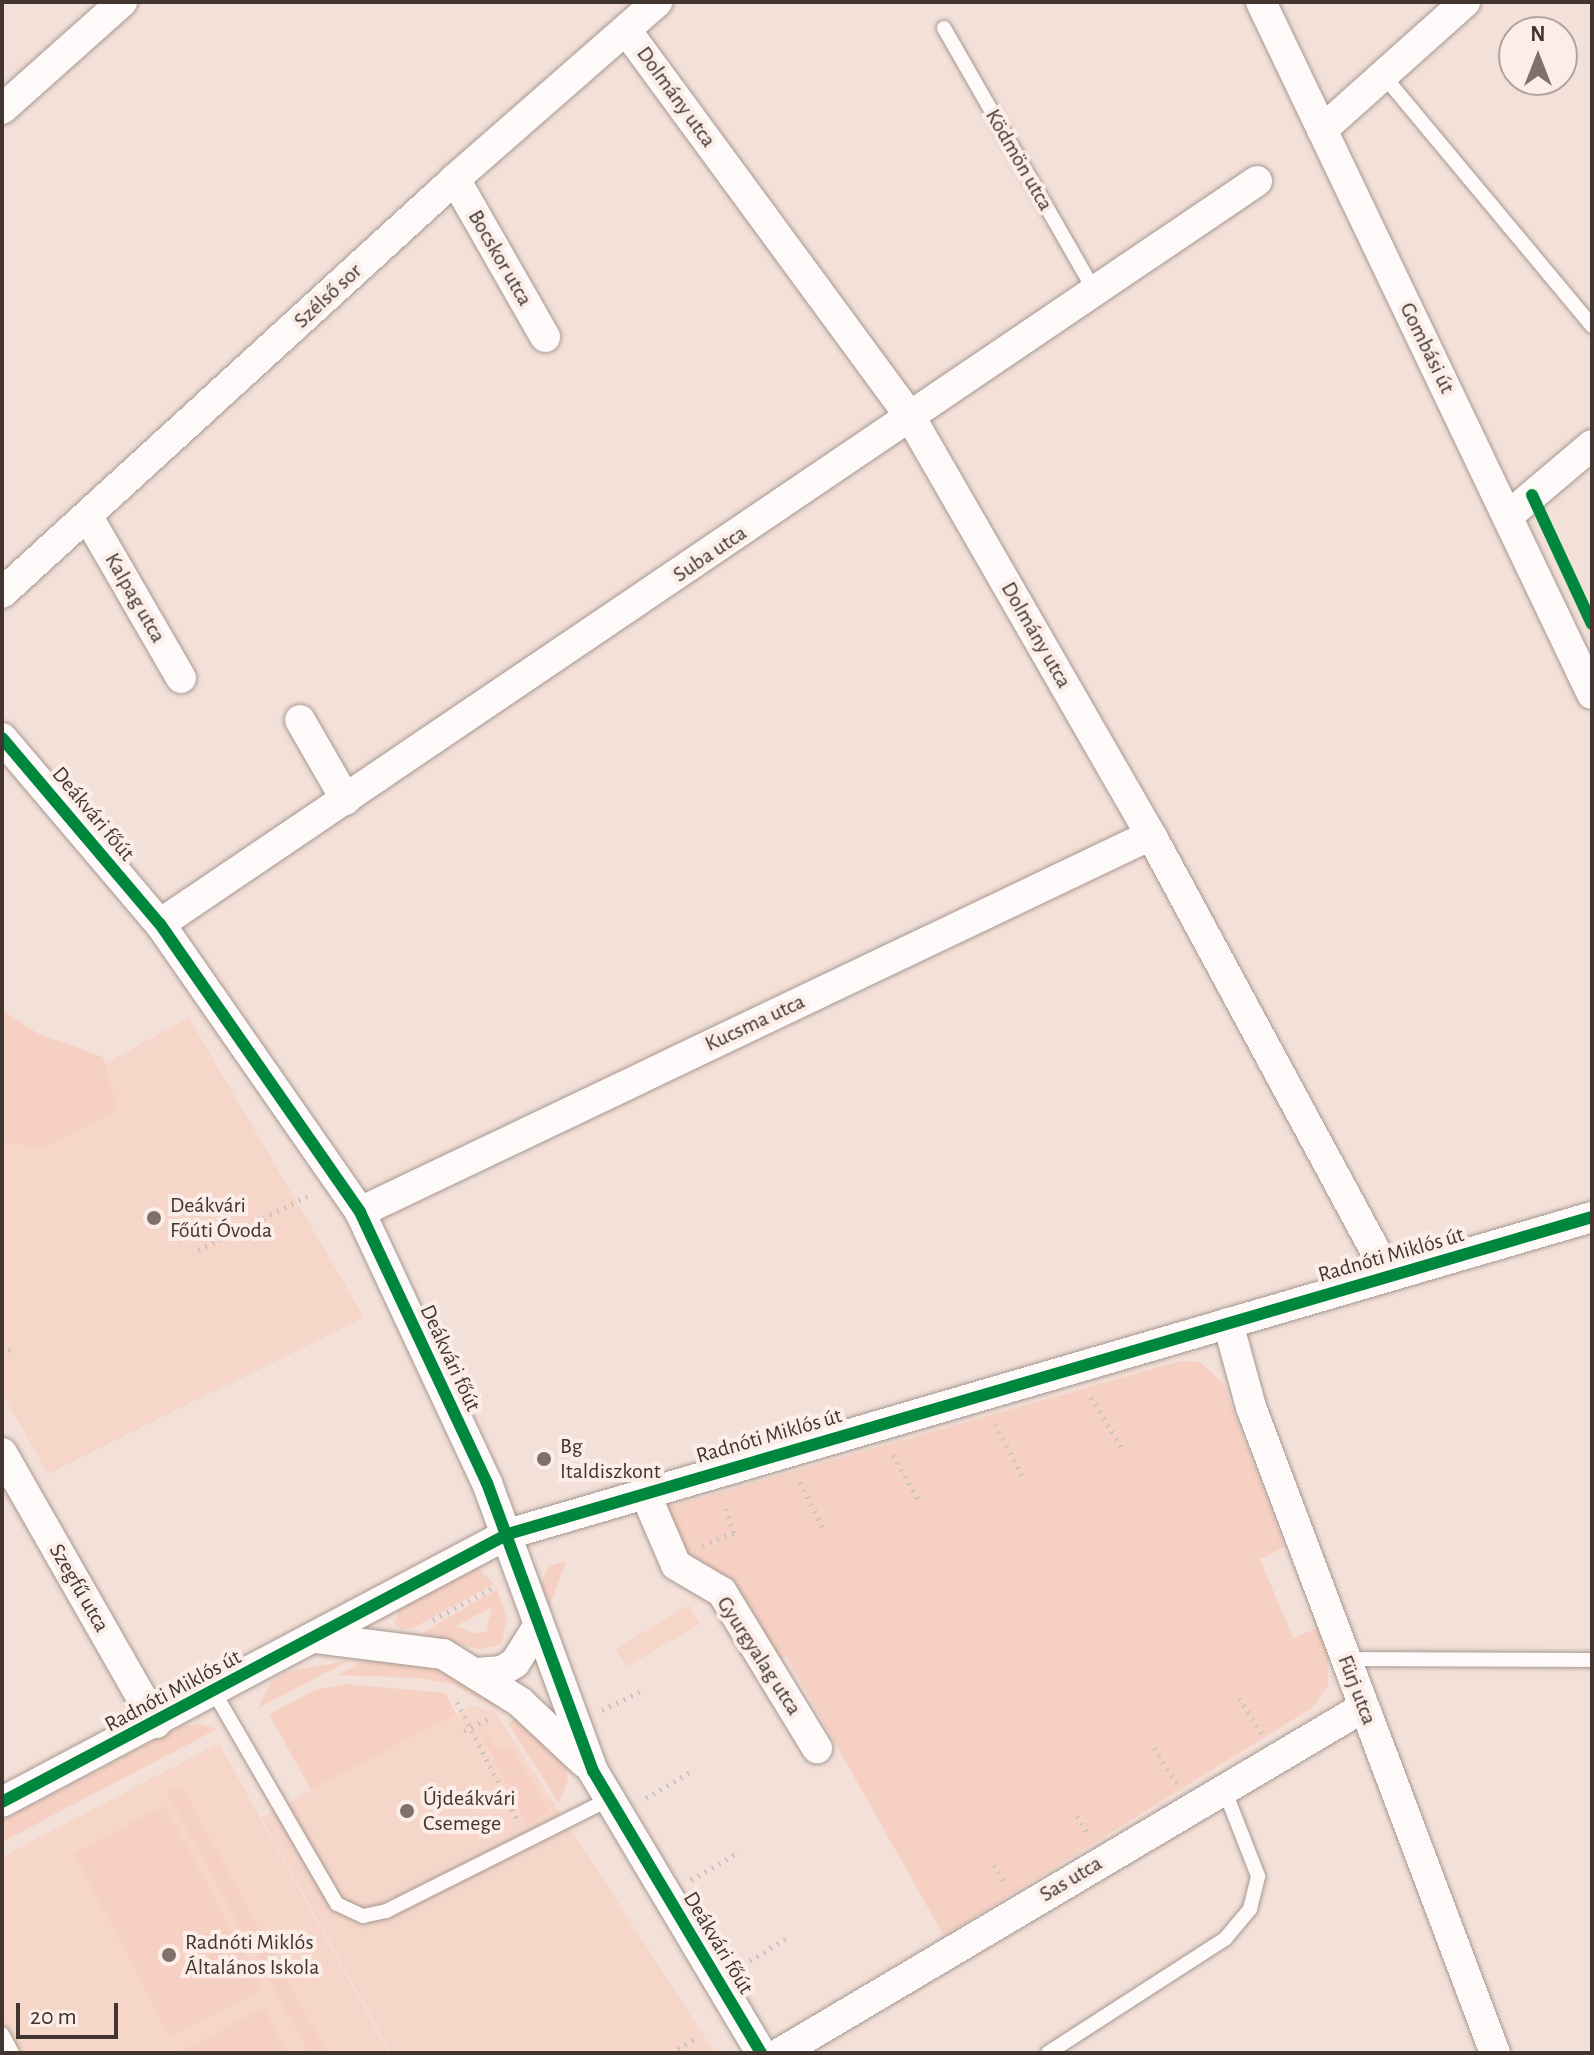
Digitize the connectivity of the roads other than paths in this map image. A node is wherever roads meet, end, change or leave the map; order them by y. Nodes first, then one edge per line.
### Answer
1 (122, 2) edge
2 (657, 2) edge
3 (1261, 2) edge
4 (1465, 2) edge
5 (944, 28) dead end
6 (626, 30) junction
7 (1383, 75) junction
8 (2, 109) edge
9 (1322, 130) junction
10 (455, 179) junction
11 (1257, 181) dead end
12 (1095, 292) junction
13 (1592, 326) edge
14 (545, 337) dead end
15 (911, 418) junction
16 (1592, 445) edge
17 (1508, 516) junction
18 (88, 517) junction
19 (2, 593) edge
20 (181, 678) dead end
21 (1592, 694) edge
22 (300, 720) dead end
23 (2, 738) edge
24 (346, 800) junction
25 (1151, 835) junction
26 (160, 924) junction
27 (360, 1212) junction
28 (1592, 1217) edge
29 (1389, 1276) junction
30 (1228, 1323) junction
31 (2, 1453) edge
32 (645, 1493) junction
33 (508, 1534) junction
34 (537, 1628) junction
35 (314, 1637) junction
36 (1345, 1659) junction
37 (1592, 1660) edge
38 (478, 1673) junction
39 (214, 1692) junction
40 (1364, 1707) junction
41 (156, 1723) junction
42 (817, 1748) dead end
43 (593, 1771) junction
44 (1224, 1789) junction
45 (2, 1802) edge
46 (621, 1802) junction
47 (2, 2034) edge
48 (12, 2053) edge
49 (761, 2053) edge
50 (780, 2053) edge
51 (1048, 2053) edge
52 (1495, 2053) edge

1 - 8 street
2 - 6 street, Szélső sor
3 - 9 street, Gombási út
4 - 7 street
5 - 12 lane, Ködmön utca
6 - 10 street, Szélső sor
6 - 15 street, Dolmány utca
7 - 9 street
7 - 13 lane
9 - 17 street, Gombási út
10 - 14 street, Bocskor utca
10 - 18 street, Szélső sor
11 - 12 street, Suba utca
12 - 15 street, Suba utca
15 - 24 street, Suba utca
15 - 25 street, Dolmány utca
16 - 17 street
17 - 21 street, Gombási út
18 - 19 street, Szélső sor
18 - 20 street, Kalpag utca
22 - 24 street
23 - 26 street, Deákvári főút
24 - 26 street, Suba utca
25 - 27 street, Kucsma utca
25 - 29 street, Dolmány utca
26 - 27 street, Deákvári főút
27 - 33 street, Deákvári főút
28 - 29 street, Radnóti Miklós út
29 - 30 street, Radnóti Miklós út
30 - 32 street, Radnóti Miklós út
30 - 36 street, Fürj utca
31 - 41 street, Szegfű utca
32 - 33 street, Radnóti Miklós út
32 - 42 street, Gyurgyalag utca
33 - 34 street, Deákvári főút
33 - 35 street, Radnóti Miklós út
34 - 38 street
34 - 43 street, Deákvári főút
35 - 38 street, Deákvári főút
35 - 39 street, Radnóti Miklós út
36 - 37 lane
36 - 40 street, Fürj utca
38 - 43 street, Deákvári főút
39 - 41 street, Radnóti Miklós út
39 - 46 lane
40 - 44 street, Sas utca
40 - 52 street, Fürj utca
41 - 45 street, Radnóti Miklós út
43 - 46 street, Deákvári főút
44 - 50 street, Sas utca
44 - 51 lane
46 - 49 street, Deákvári főút
47 - 48 lane

